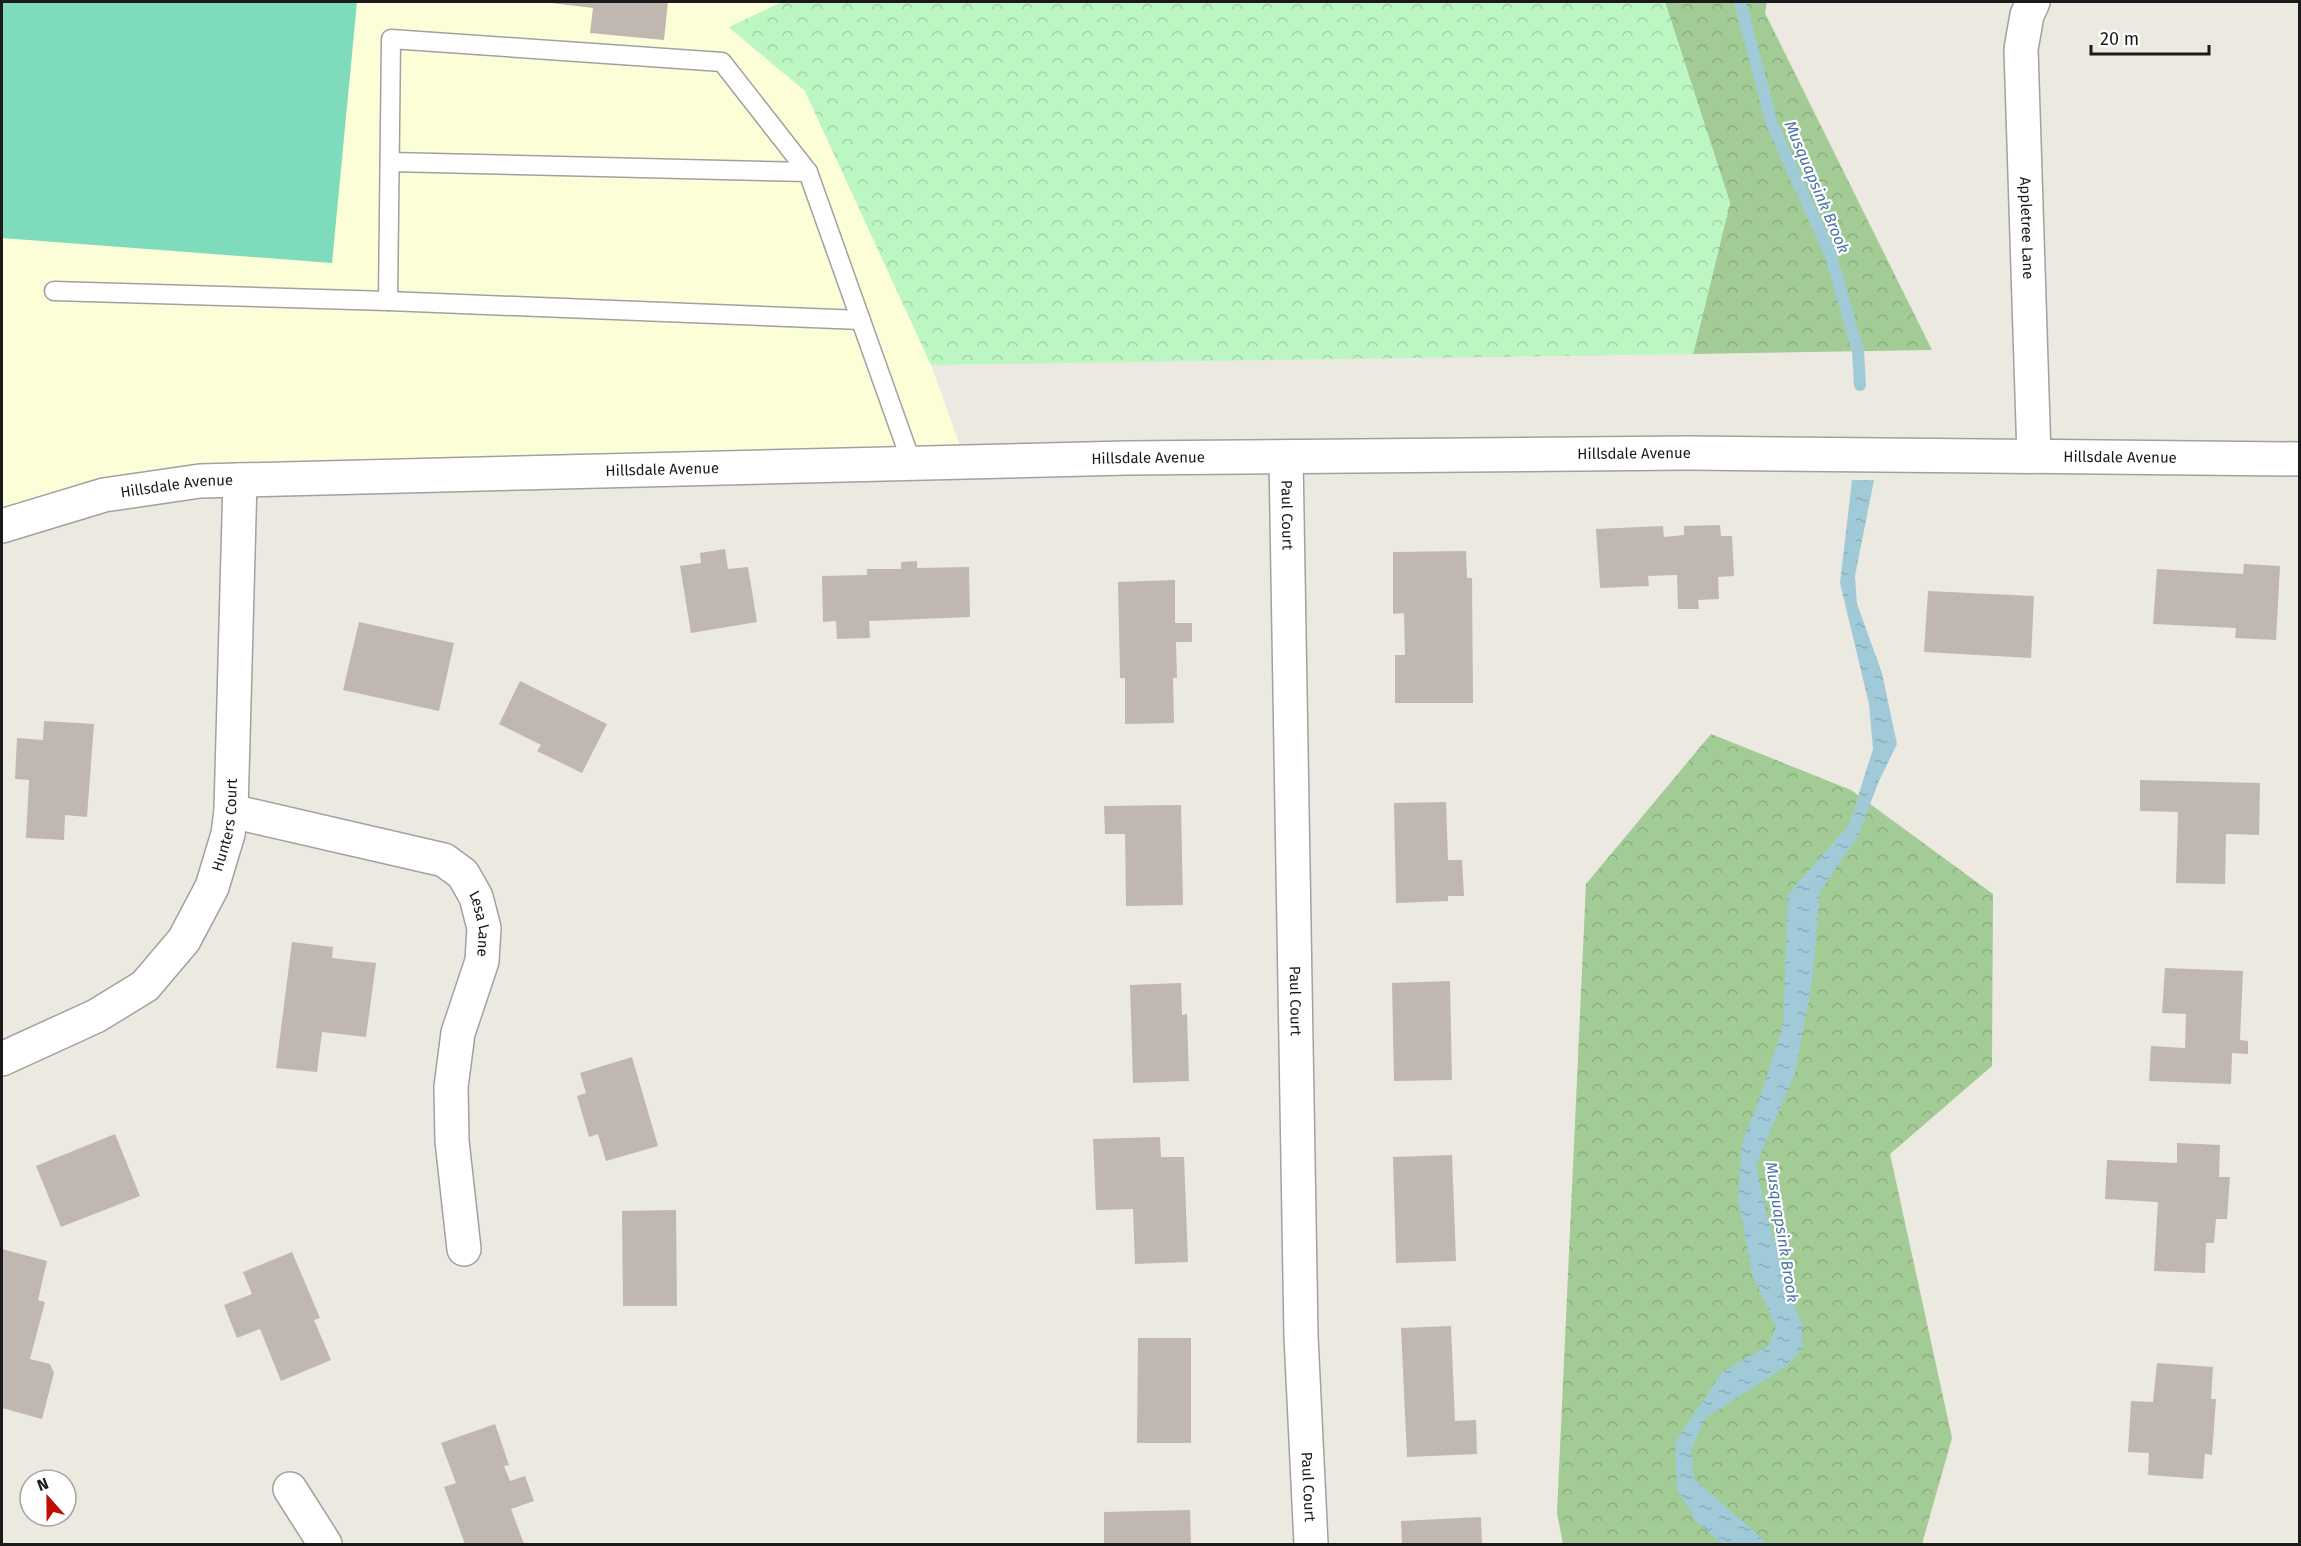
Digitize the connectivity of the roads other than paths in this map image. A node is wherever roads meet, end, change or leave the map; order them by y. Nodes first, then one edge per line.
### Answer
1 (2032, 2) edge
2 (390, 162) junction
3 (808, 172) junction
4 (54, 291) dead end
5 (388, 301) junction
6 (861, 320) junction
7 (2034, 456) junction
8 (1286, 457) junction
9 (2300, 459) edge
10 (912, 464) junction
11 (240, 480) junction
12 (2, 521) edge
13 (231, 811) junction
14 (2, 1059) edge
15 (464, 1250) dead end
16 (290, 1489) dead end
17 (325, 1545) edge
18 (1311, 1545) edge

1 - 7 street, Appletree Lane
2 - 3 lane
2 - 3 lane
2 - 5 lane
3 - 6 lane
4 - 5 lane
5 - 6 lane
6 - 10 lane
7 - 8 street, Hillsdale Avenue
7 - 9 street, Hillsdale Avenue
8 - 10 street, Hillsdale Avenue
8 - 18 street, Paul Court
10 - 11 street, Hillsdale Avenue
11 - 12 street, Hillsdale Avenue
11 - 13 street, Hunters Court
13 - 14 street, Hunters Court
13 - 15 street, Lesa Lane
16 - 17 street

